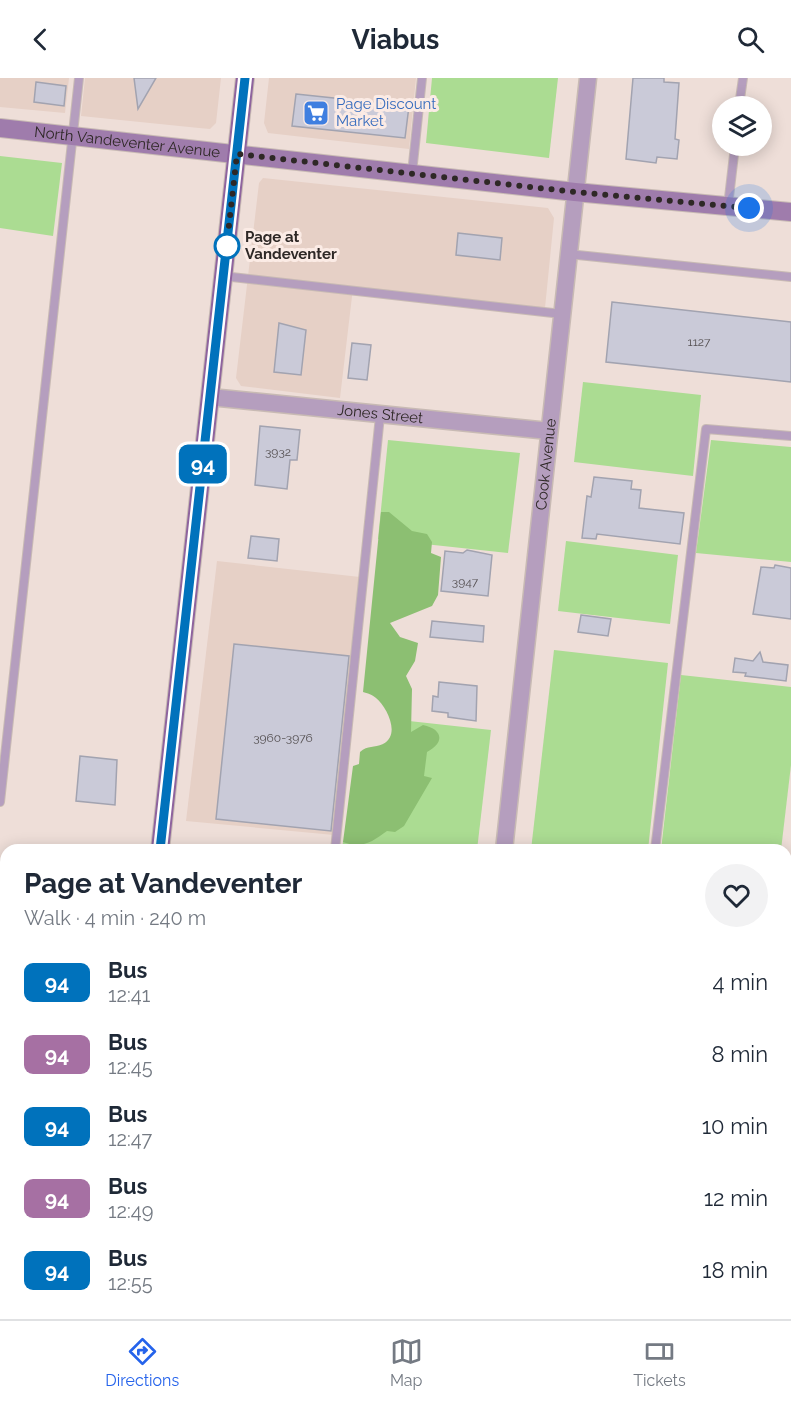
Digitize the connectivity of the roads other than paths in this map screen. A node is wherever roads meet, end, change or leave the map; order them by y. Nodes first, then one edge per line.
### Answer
1 (79, 78) edge
2 (245, 78) edge
3 (422, 78) edge
4 (588, 78) edge
5 (743, 78) edge
6 (741, 96) edge
7 (0, 128) edge
8 (73, 136) junction
9 (237, 154) junction
10 (734, 156) edge
11 (412, 173) junction
12 (575, 192) junction
13 (728, 206) junction
14 (791, 212) edge
15 (568, 254) junction
16 (224, 276) junction
17 (791, 278) edge
18 (562, 314) junction
19 (210, 397) junction
20 (380, 416) junction
21 (549, 432) junction
22 (791, 436) edge
23 (0, 802) edge
24 (161, 844) edge
25 (336, 844) edge
26 (505, 844) edge
27 (656, 844) edge

1 - 8 lane
2 - 9 main road
3 - 11 lane
4 - 12 street, Cook Avenue
5 - 6 lane
7 - 8 main road, North Vandeventer Avenue
8 - 9 main road, North Vandeventer Avenue
8 - 23 lane
9 - 11 main road, North Vandeventer Avenue
9 - 16 main road
10 - 13 lane
11 - 12 main road, North Vandeventer Avenue
12 - 13 main road, North Vandeventer Avenue
12 - 15 street, Cook Avenue
13 - 14 main road, North Vandeventer Avenue
15 - 17 lane
15 - 18 street, Cook Avenue
16 - 18 lane
16 - 19 main road
18 - 21 street, Cook Avenue
19 - 20 street, Jones Street
19 - 24 main road
20 - 21 street, Jones Street
20 - 25 lane
21 - 26 street, Cook Avenue
22 - 27 lane

